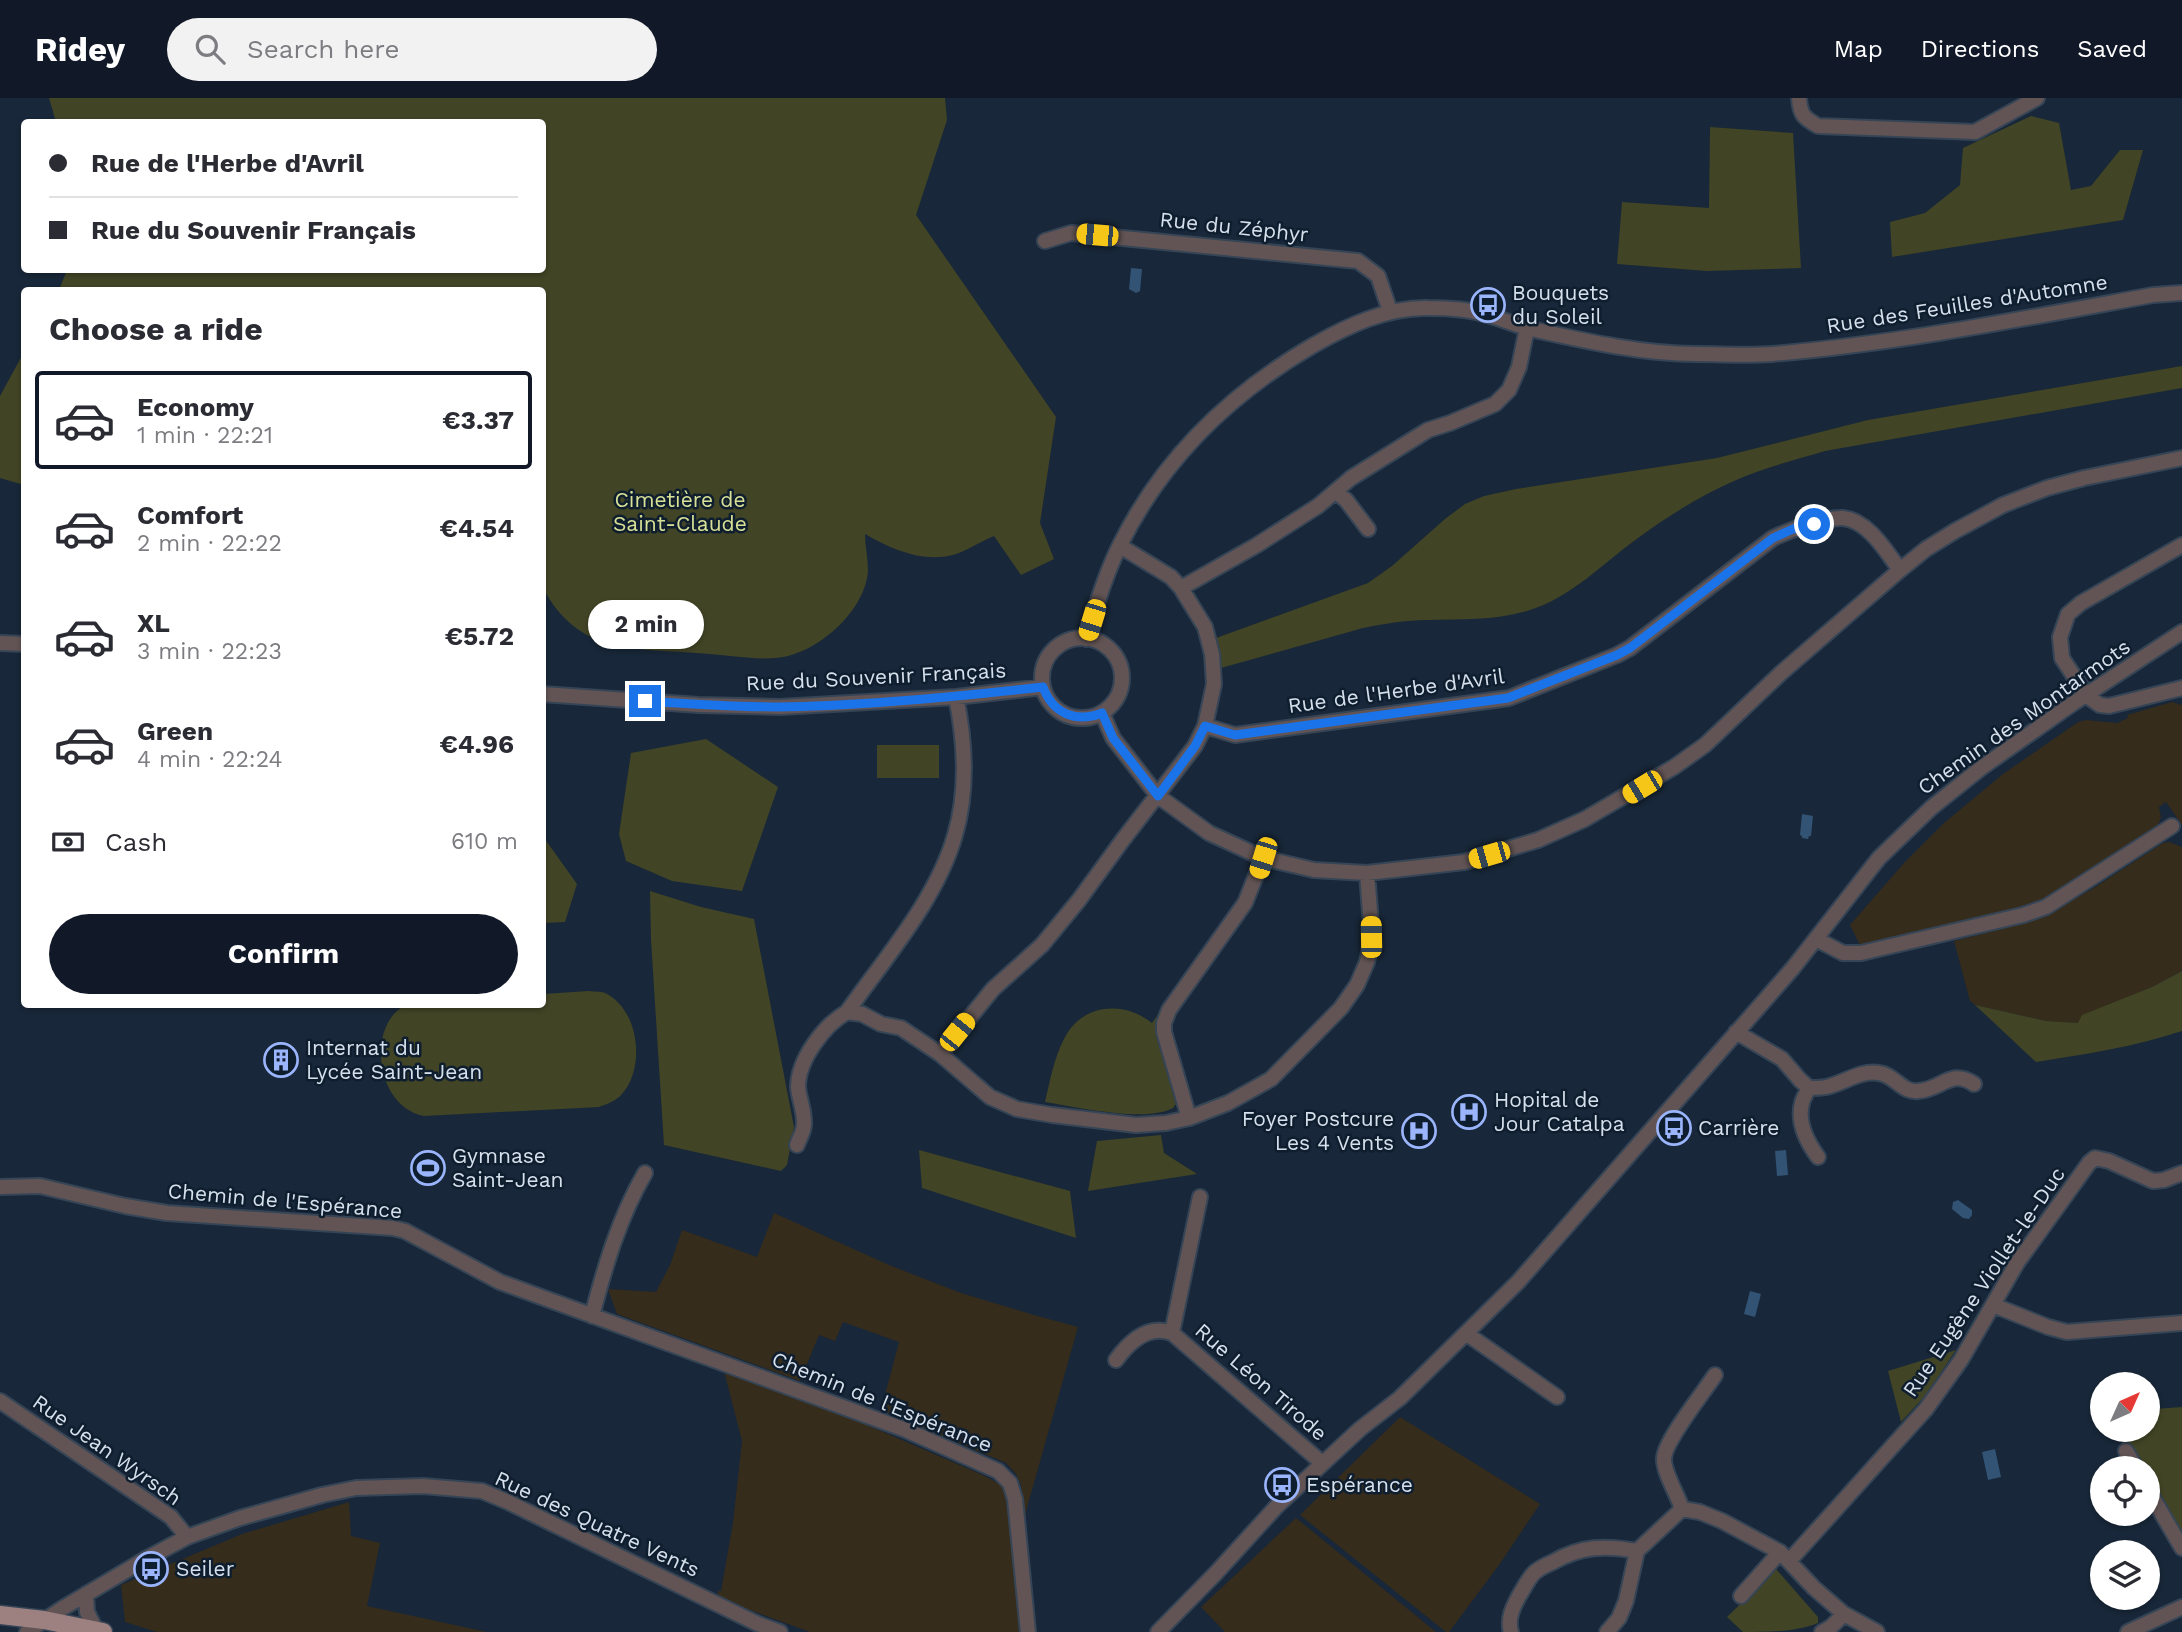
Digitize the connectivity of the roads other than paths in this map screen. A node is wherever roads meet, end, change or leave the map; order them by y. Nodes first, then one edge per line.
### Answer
1 (1799, 98) edge
2 (2037, 98) edge
3 (1045, 241) dead end
4 (2182, 293) edge
5 (1390, 311) junction
6 (1527, 328) junction
7 (2182, 458) edge
8 (1336, 492) junction
9 (1368, 529) dead end
10 (1120, 545) junction
11 (2182, 545) edge
12 (1900, 570) junction
13 (1181, 587) junction
14 (2182, 632) edge
15 (1086, 639) junction
16 (0, 643) edge
17 (21, 644) edge
18 (1043, 687) junction
19 (2182, 688) edge
20 (546, 694) edge
21 (2087, 696) junction
22 (956, 697) junction
23 (1102, 713) junction
24 (1205, 726) junction
25 (1158, 796) junction
26 (2172, 827) dead end
27 (1263, 858) junction
28 (1367, 873) junction
29 (1816, 939) junction
30 (847, 1012) junction
31 (1736, 1032) junction
32 (940, 1054) junction
33 (1974, 1084) dead end
34 (1809, 1088) junction
35 (1189, 1118) junction
36 (797, 1145) dead end
37 (1818, 1157) dead end
38 (645, 1173) dead end
39 (2182, 1173) edge
40 (0, 1187) edge
41 (1200, 1197) dead end
42 (1993, 1305) junction
43 (592, 1316) junction
44 (2182, 1323) edge
45 (1172, 1333) junction
46 (1467, 1334) junction
47 (1116, 1360) dead end
48 (1715, 1375) dead end
49 (1557, 1397) dead end
50 (0, 1401) edge
51 (2126, 1451) dead end
52 (2129, 1456) edge
53 (1322, 1463) junction
54 (1682, 1509) junction
55 (2160, 1510) edge
56 (187, 1538) junction
57 (2182, 1548) edge
58 (1637, 1551) junction
59 (1785, 1556) junction
60 (86, 1594) junction
61 (1741, 1595) dead end
62 (2182, 1607) edge
63 (1844, 1614) junction
64 (0, 1615) edge
65 (44, 1620) junction
66 (758, 1628) edge
67 (99, 1631) edge
68 (27, 1632) edge
69 (779, 1632) edge
70 (1028, 1632) edge
71 (1158, 1632) edge
72 (1511, 1632) edge
73 (1608, 1632) edge
74 (1822, 1632) edge
75 (1877, 1632) edge
76 (2128, 1632) edge

1 - 2 street
3 - 5 street, Rue du Zéphyr
4 - 6 street, Rue des Feuilles d'Automne
5 - 6 street, Rue des Feuilles d'Automne
5 - 10 street, Rue des Feuilles d'Automne
6 - 8 street
7 - 12 street
8 - 9 street
8 - 13 street
10 - 13 street
10 - 15 street, Rue des Feuilles d'Automne
11 - 21 street
12 - 24 street, Rue de l'Herbe d'Avril
12 - 28 street
13 - 24 street
14 - 21 street, Chemin des Montarmots
15 - 18 street
15 - 23 street
16 - 17 street
18 - 22 street, Rue du Souvenir Français
18 - 23 street
19 - 21 street
20 - 22 street, Rue du Souvenir Français
21 - 29 street, Chemin des Montarmots
22 - 30 street
23 - 25 street
24 - 25 street
25 - 27 street
25 - 32 street
26 - 29 street
27 - 28 street
27 - 35 street
28 - 35 street
29 - 31 street, Chemin des Montarmots
30 - 32 street
30 - 36 street
31 - 34 street
31 - 46 street, Chemin des Montarmots
32 - 35 street
33 - 34 street
34 - 37 street
38 - 43 street
39 - 42 street, Rue Eugène Viollet-le-Duc
40 - 43 street, Chemin de l'Espérance
41 - 45 street, Rue Léon Tirode
42 - 44 street
42 - 59 street, Rue Eugène Viollet-le-Duc
43 - 70 street, Chemin de l'Espérance
45 - 47 street, Rue Léon Tirode
45 - 53 street, Rue Léon Tirode
46 - 49 street
46 - 53 street, Chemin des Montarmots
48 - 54 street
50 - 56 street, Rue Jean Wyrsch
51 - 52 street
53 - 71 street, Chemin des Montarmots
54 - 58 street
54 - 59 street
55 - 57 street
56 - 60 street, Rue des Quatre Vents
56 - 66 street, Rue des Quatre Vents
58 - 72 street
58 - 73 street
59 - 61 street, Rue Eugène Viollet-le-Duc
59 - 63 street
60 - 65 street, Rue des Quatre Vents
60 - 67 street
62 - 76 street
63 - 74 street
63 - 75 street
64 - 65 main road
65 - 67 main road
65 - 68 street, Rue des Quatre Vents
66 - 69 street, Rue des Quatre Vents

